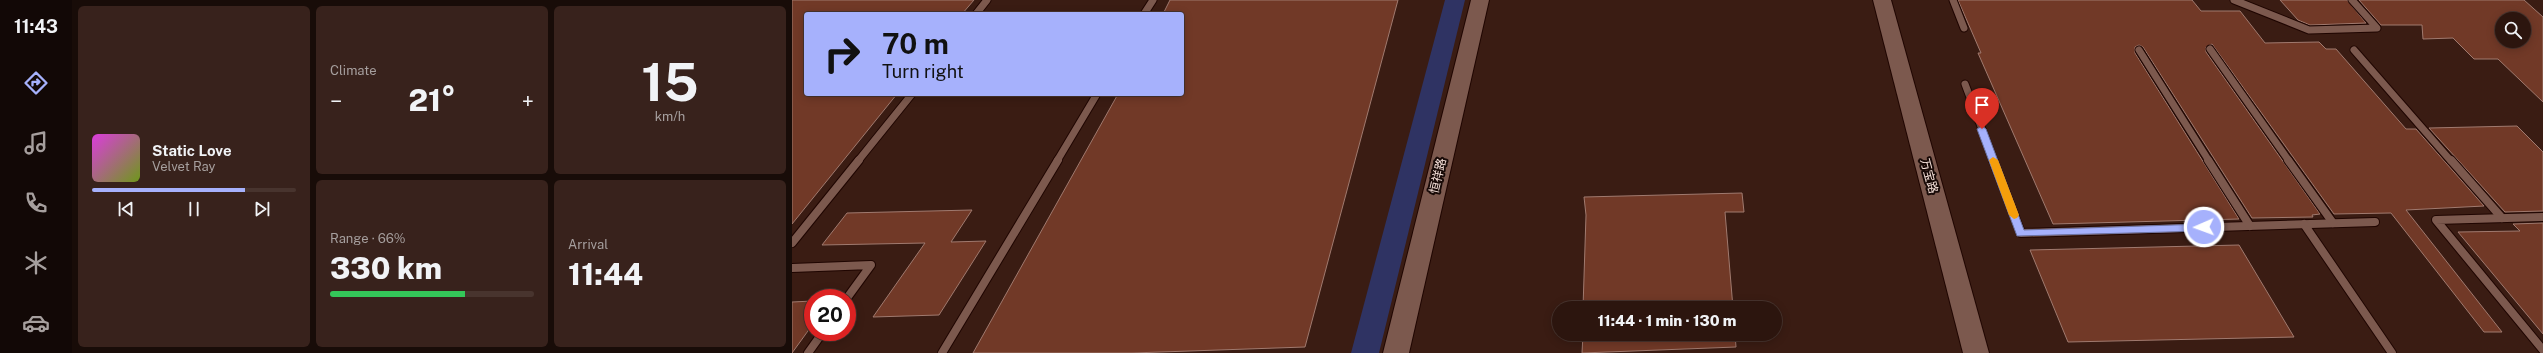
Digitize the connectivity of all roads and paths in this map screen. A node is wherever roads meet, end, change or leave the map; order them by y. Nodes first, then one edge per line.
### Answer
1 (987, 0) edge
2 (1153, 0) edge
3 (1480, 0) edge
4 (1882, 0) edge
5 (1953, 0) edge
6 (2234, 0) edge
7 (2352, 0) edge
8 (978, 12) edge
9 (1145, 12) edge
10 (1964, 28) dead end
11 (2210, 49) dead end
12 (2139, 50) dead end
13 (2354, 50) dead end
14 (1965, 84) dead end
15 (910, 96) edge
16 (1096, 96) edge
17 (2543, 217) edge
18 (2502, 218) junction
19 (2374, 222) dead end
20 (2333, 223) junction
21 (2304, 224) junction
22 (2250, 226) junction
23 (792, 243) edge
24 (792, 268) edge
25 (854, 289) edge
26 (817, 341) edge
27 (2543, 350) edge
28 (808, 353) edge
29 (942, 353) edge
30 (1396, 353) edge
31 (1976, 353) edge
32 (2392, 353) edge

1 - 8 lane
2 - 9 lane
3 - 30 street, 恒祥路
4 - 31 street, 万宝路
5 - 10 lane
6 - 7 lane
11 - 20 lane
12 - 22 lane
13 - 18 lane
14 - 22 lane
15 - 23 lane
16 - 29 lane
17 - 18 lane
18 - 27 lane
19 - 20 lane
20 - 21 lane
21 - 22 lane
21 - 32 lane
24 - 25 lane
26 - 28 lane

